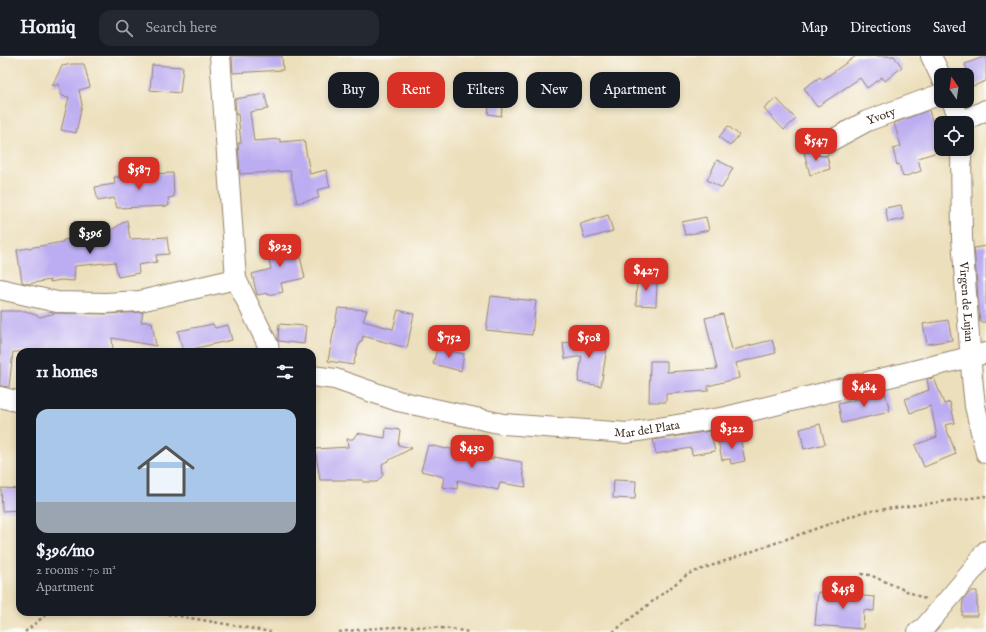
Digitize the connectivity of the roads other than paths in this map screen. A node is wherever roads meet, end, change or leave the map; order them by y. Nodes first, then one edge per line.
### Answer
1 (220, 56) edge
2 (931, 56) edge
3 (937, 68) edge
4 (934, 97) edge
5 (986, 110) edge
6 (974, 116) edge
7 (823, 145) dead end
8 (961, 156) edge
9 (236, 279) junction
10 (0, 290) edge
11 (268, 348) edge
12 (978, 355) edge
13 (316, 377) edge
14 (0, 397) edge
15 (16, 401) edge
16 (986, 452) edge
17 (986, 551) edge
18 (918, 632) edge

1 - 9 street
2 - 3 street
4 - 7 street, Yvoty
5 - 6 street
8 - 12 street, Virgen de Lujan
9 - 10 street
9 - 11 street
12 - 13 street, Mar del Plata
12 - 16 street, Virgen de Lujan
14 - 15 street
17 - 18 street

